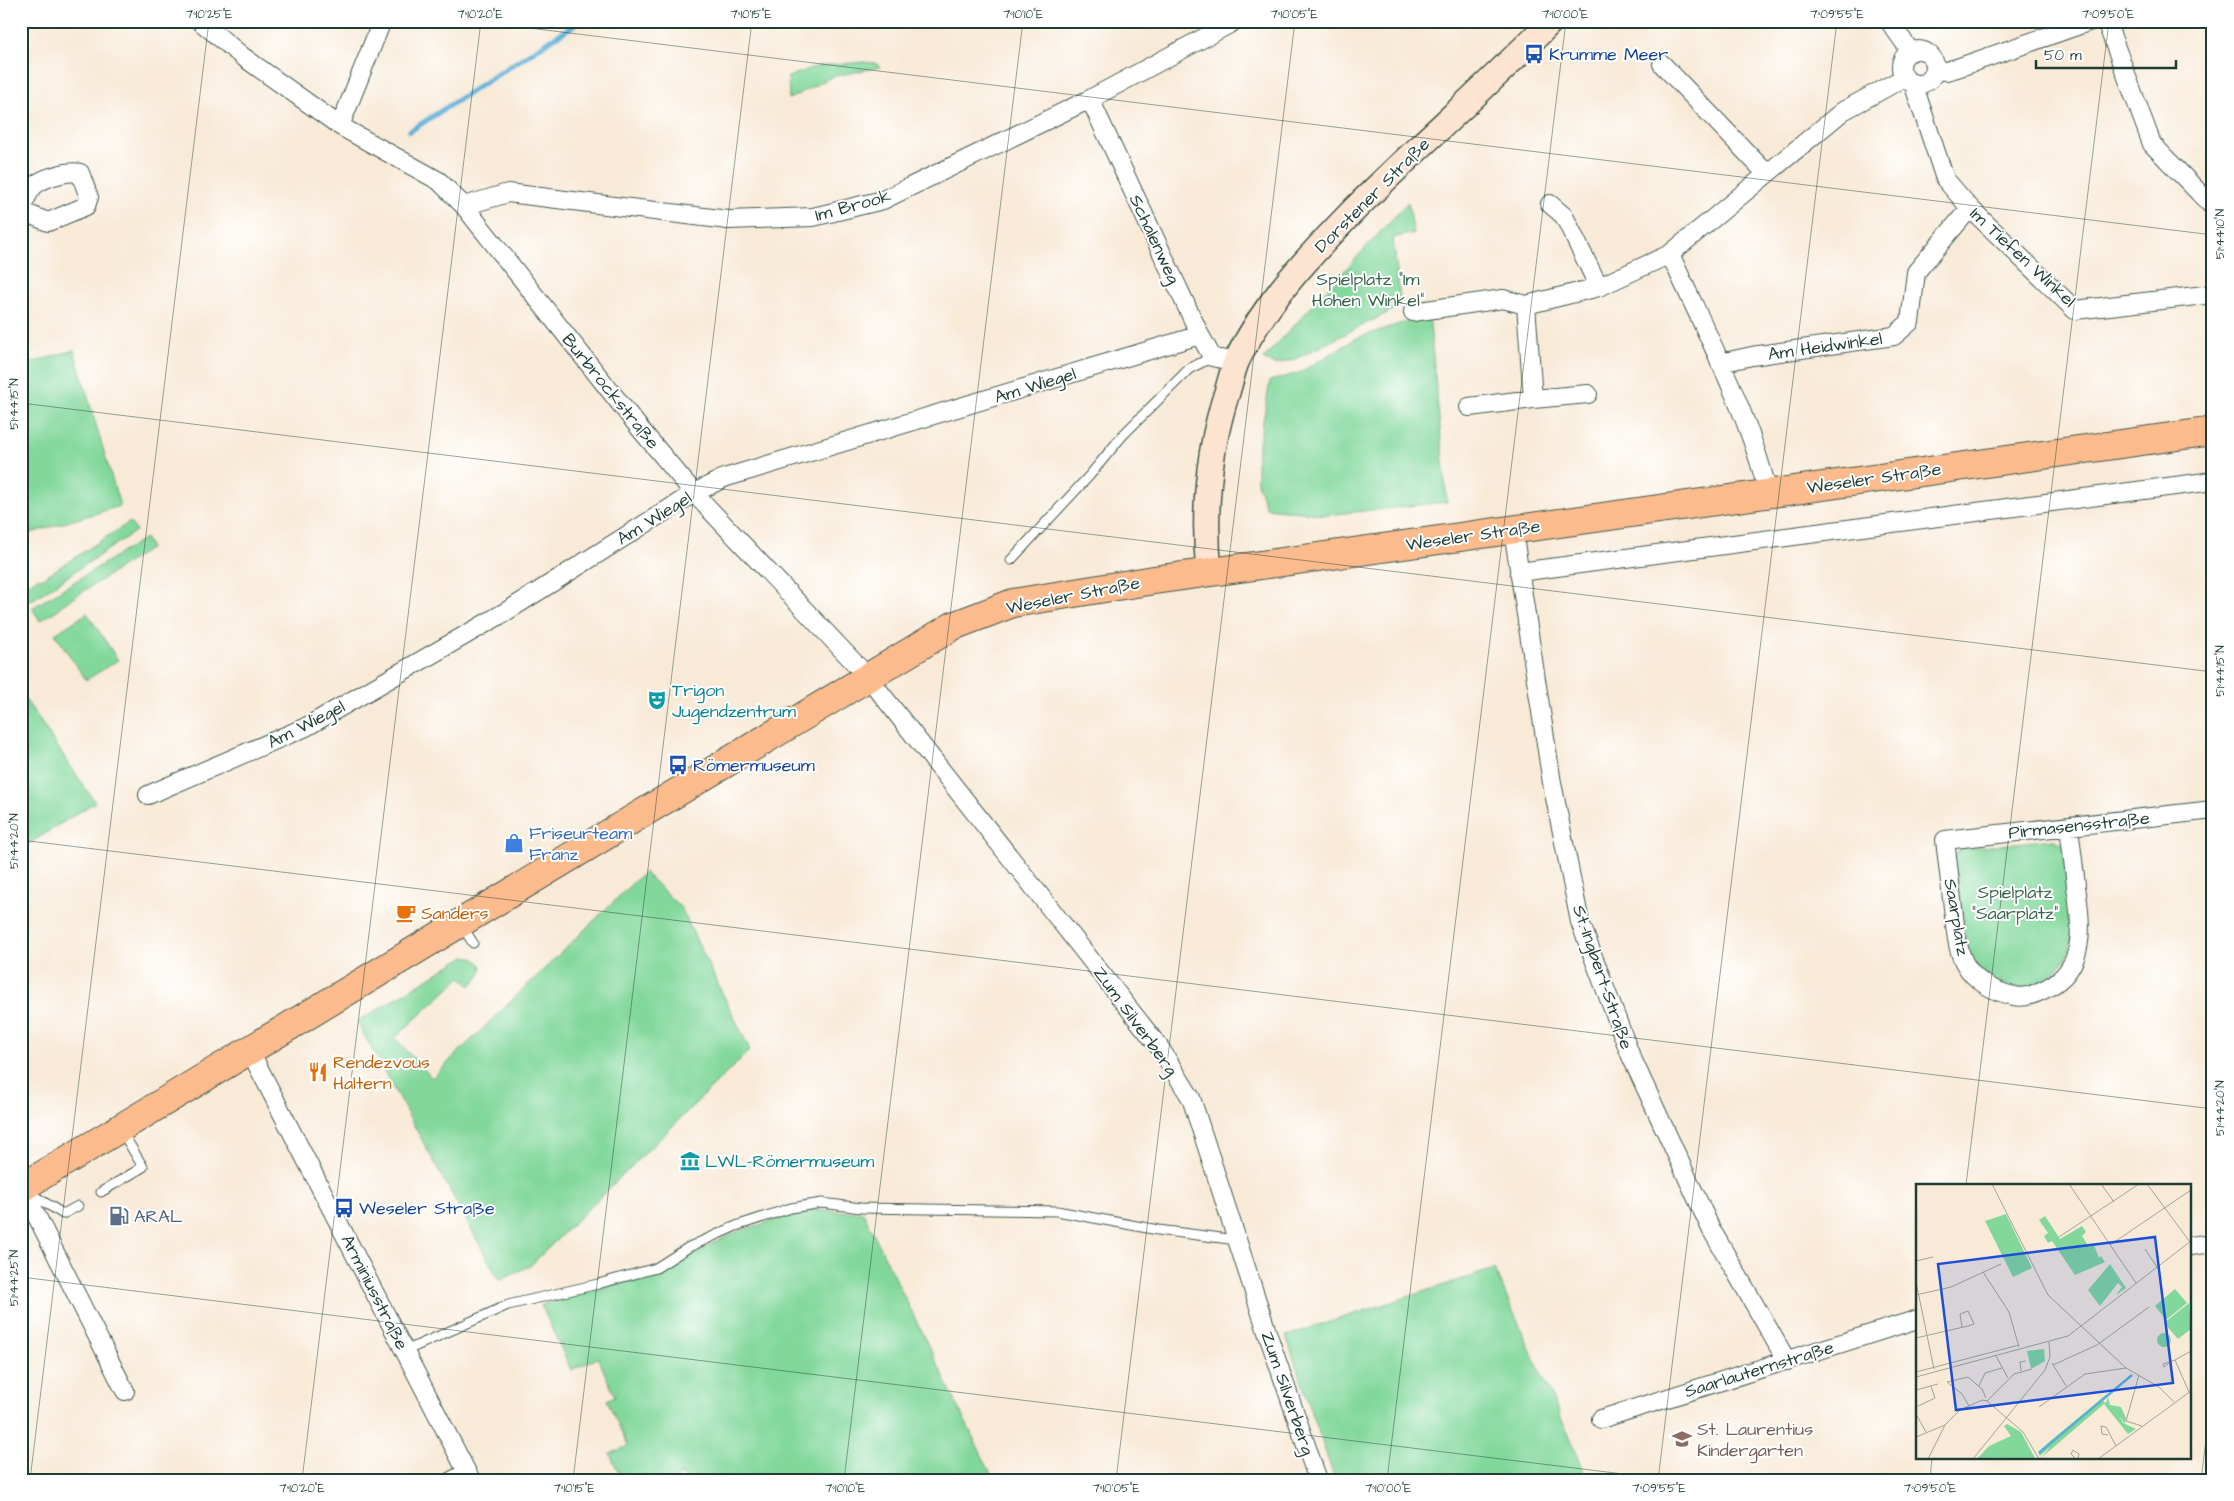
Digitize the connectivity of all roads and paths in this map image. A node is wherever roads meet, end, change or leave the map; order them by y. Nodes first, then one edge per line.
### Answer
1 (200, 21) edge
2 (382, 21) edge
3 (1235, 21) edge
4 (1551, 21) edge
5 (1890, 21) edge
6 (2091, 21) edge
7 (2106, 21) edge
8 (1911, 52) junction
9 (1662, 64) dead end
10 (1935, 70) junction
11 (1909, 80) junction
12 (1090, 99) junction
13 (340, 126) junction
14 (1766, 173) junction
15 (1550, 204) dead end
16 (464, 206) junction
17 (2213, 207) edge
18 (1970, 208) junction
19 (1670, 254) junction
20 (1599, 287) junction
21 (2213, 294) edge
22 (1526, 305) junction
23 (1413, 312) dead end
24 (1200, 335) junction
25 (1212, 357) junction
26 (1236, 362) junction
27 (1720, 363) junction
28 (1588, 394) dead end
29 (1533, 400) junction
30 (1468, 407) dead end
31 (2213, 430) edge
32 (2213, 481) edge
33 (694, 493) junction
34 (1768, 493) junction
35 (1513, 530) junction
36 (1011, 560) dead end
37 (1209, 572) junction
38 (1519, 572) junction
39 (868, 677) junction
40 (148, 795) dead end
41 (2213, 810) edge
42 (2069, 826) junction
43 (1945, 840) joint
44 (250, 1051) junction
45 (120, 1128) junction
46 (21, 1188) edge
47 (101, 1192) dead end
48 (78, 1206) dead end
49 (1237, 1240) junction
50 (2213, 1243) edge
51 (2192, 1246) edge
52 (1916, 1320) edge
53 (405, 1351) junction
54 (1787, 1361) junction
55 (125, 1392) dead end
56 (1601, 1419) dead end
57 (464, 1477) edge
58 (1318, 1480) edge

1 - 13 street, Burbrockstraße
2 - 13 street
3 - 12 street, Im Brook
4 - 26 main road, Dorstener Straße
5 - 8 street
6 - 10 street
7 - 17 street
8 - 10 street
8 - 11 street
9 - 14 street
10 - 11 street
11 - 14 street
11 - 18 street, Im Tiefen Winkel
12 - 16 street, Im Brook
12 - 24 street, Schalenweg
13 - 16 street, Burbrockstraße
14 - 19 street
15 - 20 street
16 - 33 street, Burbrockstraße
18 - 21 street, Im Tiefen Winkel
18 - 27 street, Am Heidwinkel
19 - 20 street
19 - 27 street
20 - 22 street
22 - 23 street
22 - 29 street
24 - 25 street, Schalenweg
24 - 33 street, Am Wiegel
25 - 26 street
25 - 36 lane
26 - 37 main road, Dorstener Straße
27 - 34 street
28 - 29 street
29 - 30 street
31 - 34 main road, Weseler Straße
32 - 38 street
33 - 39 street, Burbrockstraße
33 - 40 street, Am Wiegel
34 - 35 main road, Weseler Straße
35 - 37 main road, Weseler Straße
35 - 38 street, St.-Ingbert-Straße
37 - 39 main road, Weseler Straße
38 - 54 street, St.-Ingbert-Straße
39 - 44 main road, Weseler Straße
39 - 49 street, Zum Silverberg
41 - 42 street, Pirmasensstraße
42 - 43 street, Pirmasensstraße
42 - 43 street, Saarplatz
44 - 45 main road, Weseler Straße
44 - 53 street, Arminiusstraße
45 - 46 main road, Weseler Straße
45 - 47 lane
46 - 48 lane
46 - 55 street
49 - 53 lane
49 - 58 street, Zum Silverberg
50 - 51 street
52 - 54 street, Saarlauternstraße
53 - 57 street, Arminiusstraße
54 - 56 street, Saarlauternstraße

